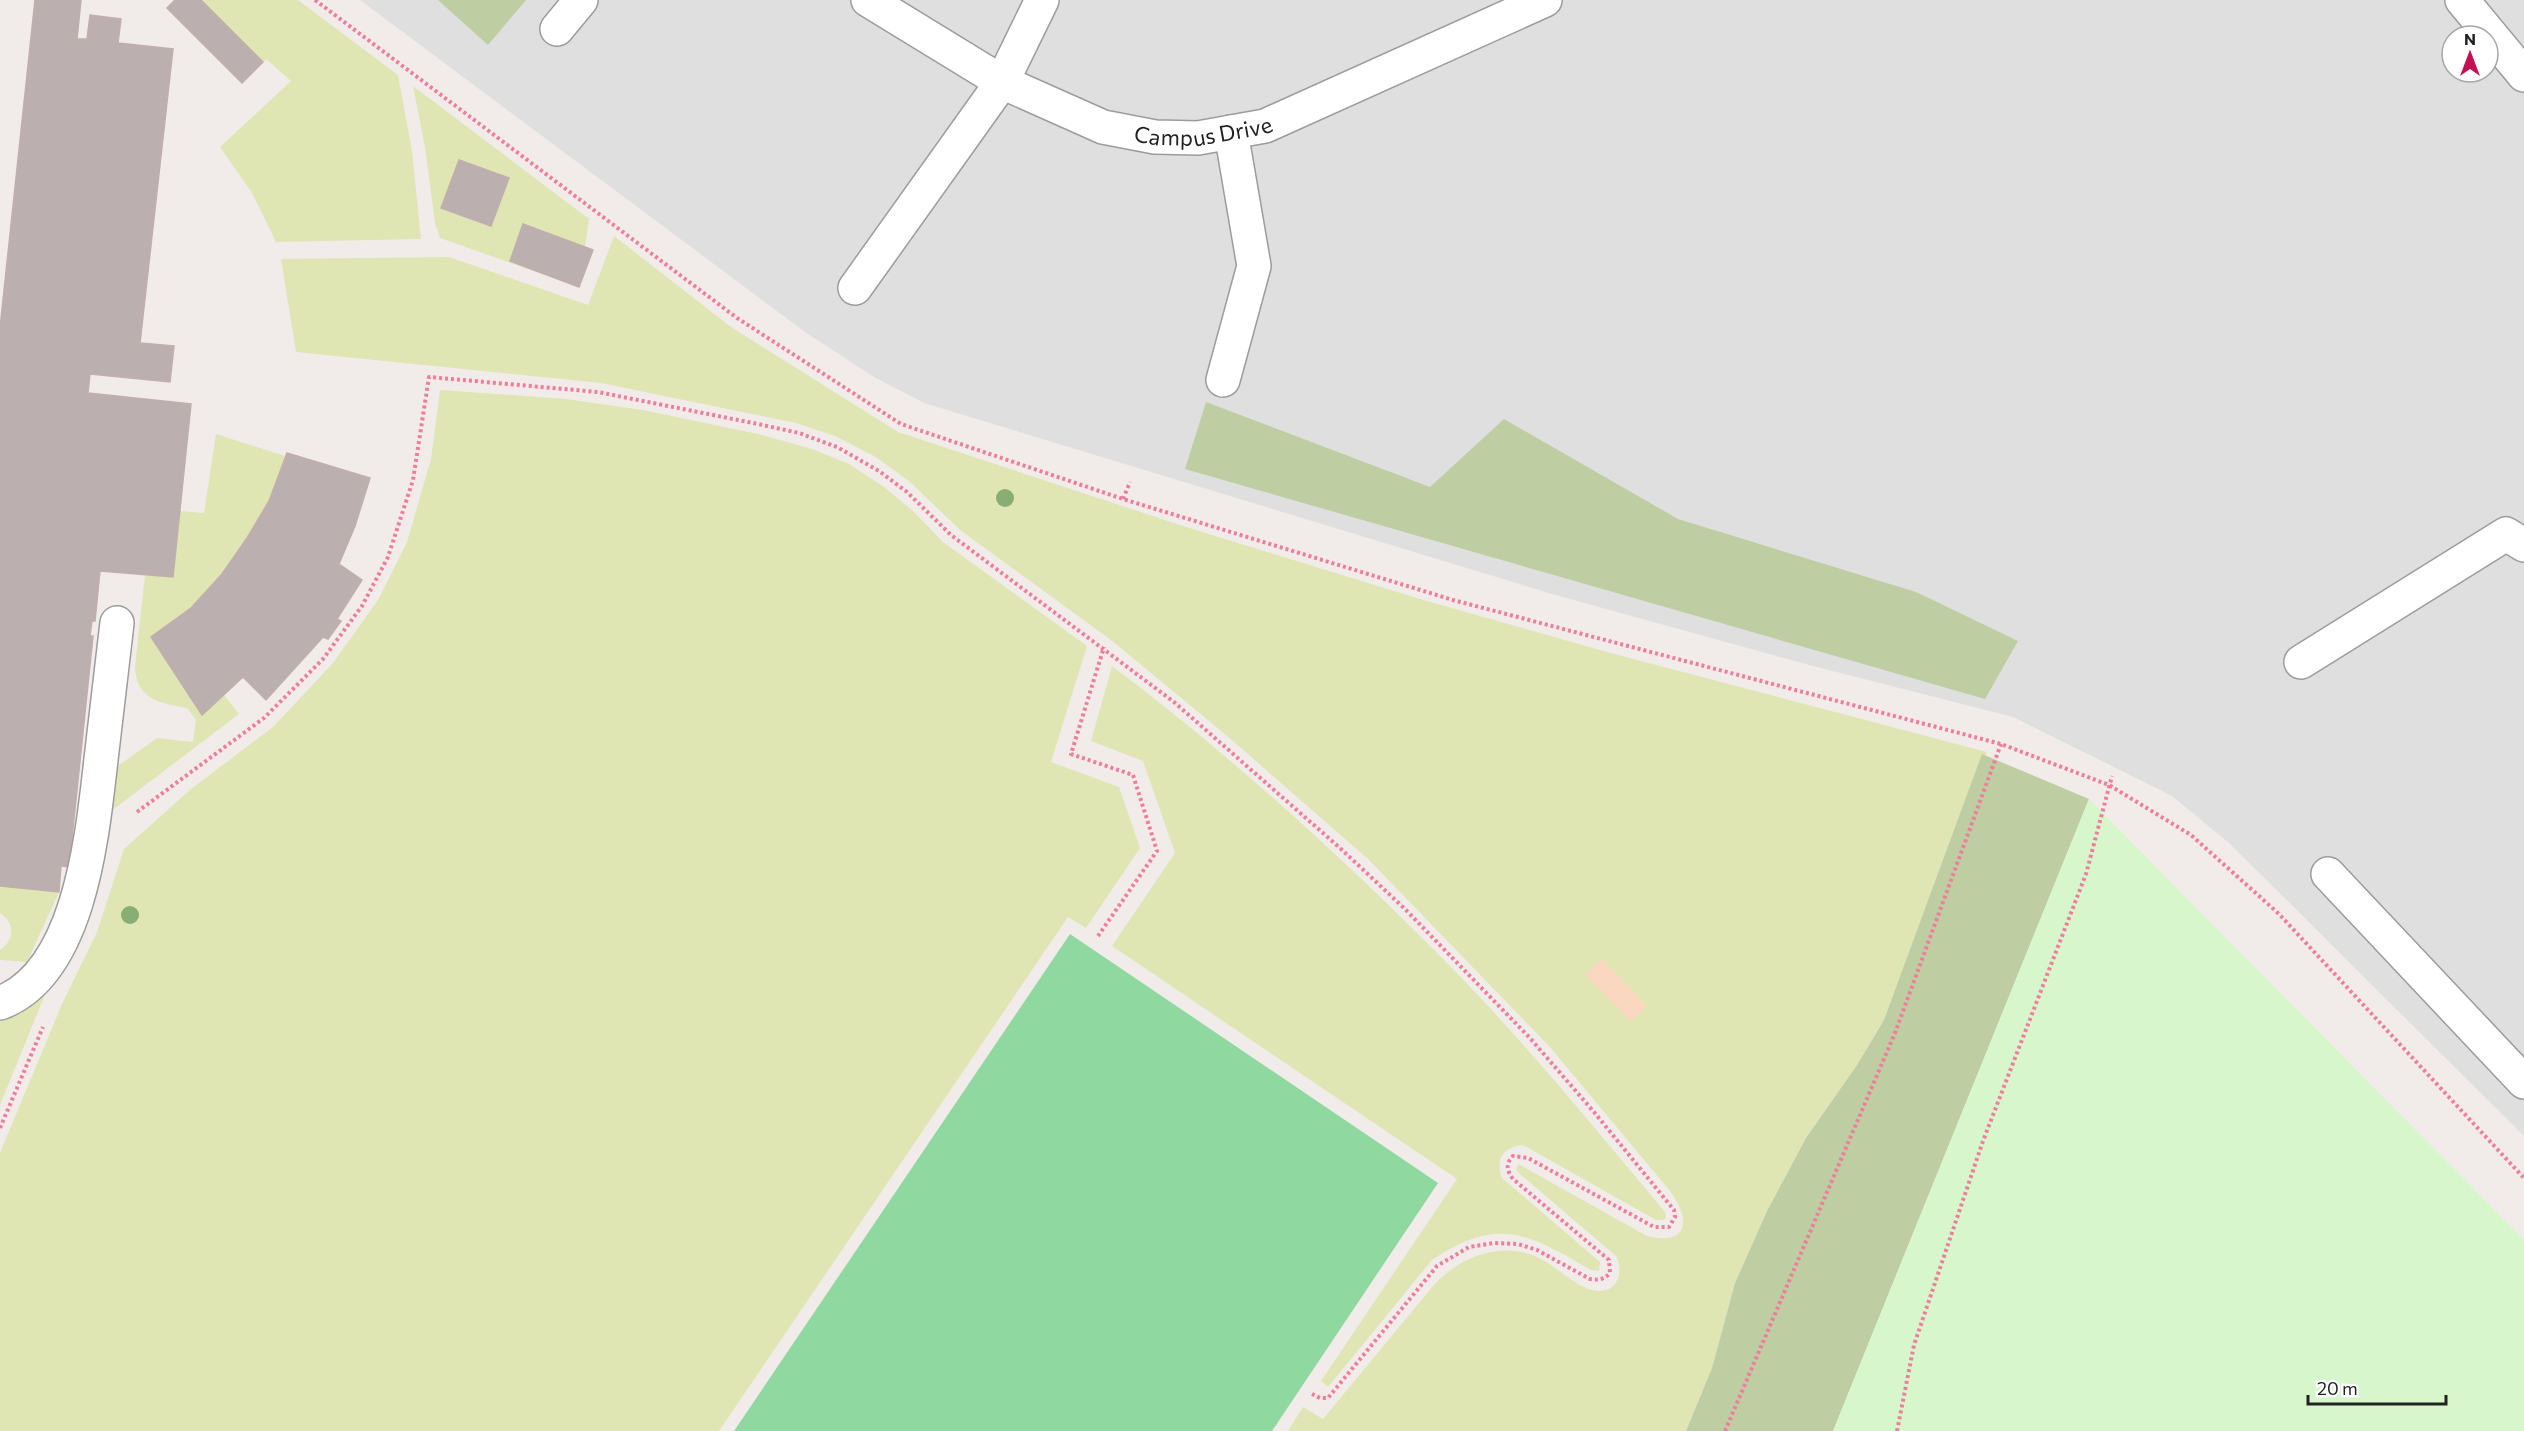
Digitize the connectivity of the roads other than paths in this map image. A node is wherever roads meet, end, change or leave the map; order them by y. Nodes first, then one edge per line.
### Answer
1 (581, 0) edge
2 (868, 0) edge
3 (1042, 0) edge
4 (1545, 0) edge
5 (2462, 0) edge
6 (557, 29) dead end
7 (2524, 75) edge
8 (1002, 82) junction
9 (1231, 132) junction
10 (855, 288) dead end
11 (1223, 380) dead end
12 (2524, 545) edge
13 (117, 623) dead end
14 (2301, 662) dead end
15 (2328, 874) dead end
16 (0, 1003) edge
17 (2519, 1068) edge

1 - 6 street
2 - 8 street, Campus Drive
3 - 8 street
4 - 9 street, Campus Drive
5 - 7 street
8 - 9 street, Campus Drive
8 - 10 street
9 - 11 street
12 - 14 street
13 - 16 street
15 - 17 street

